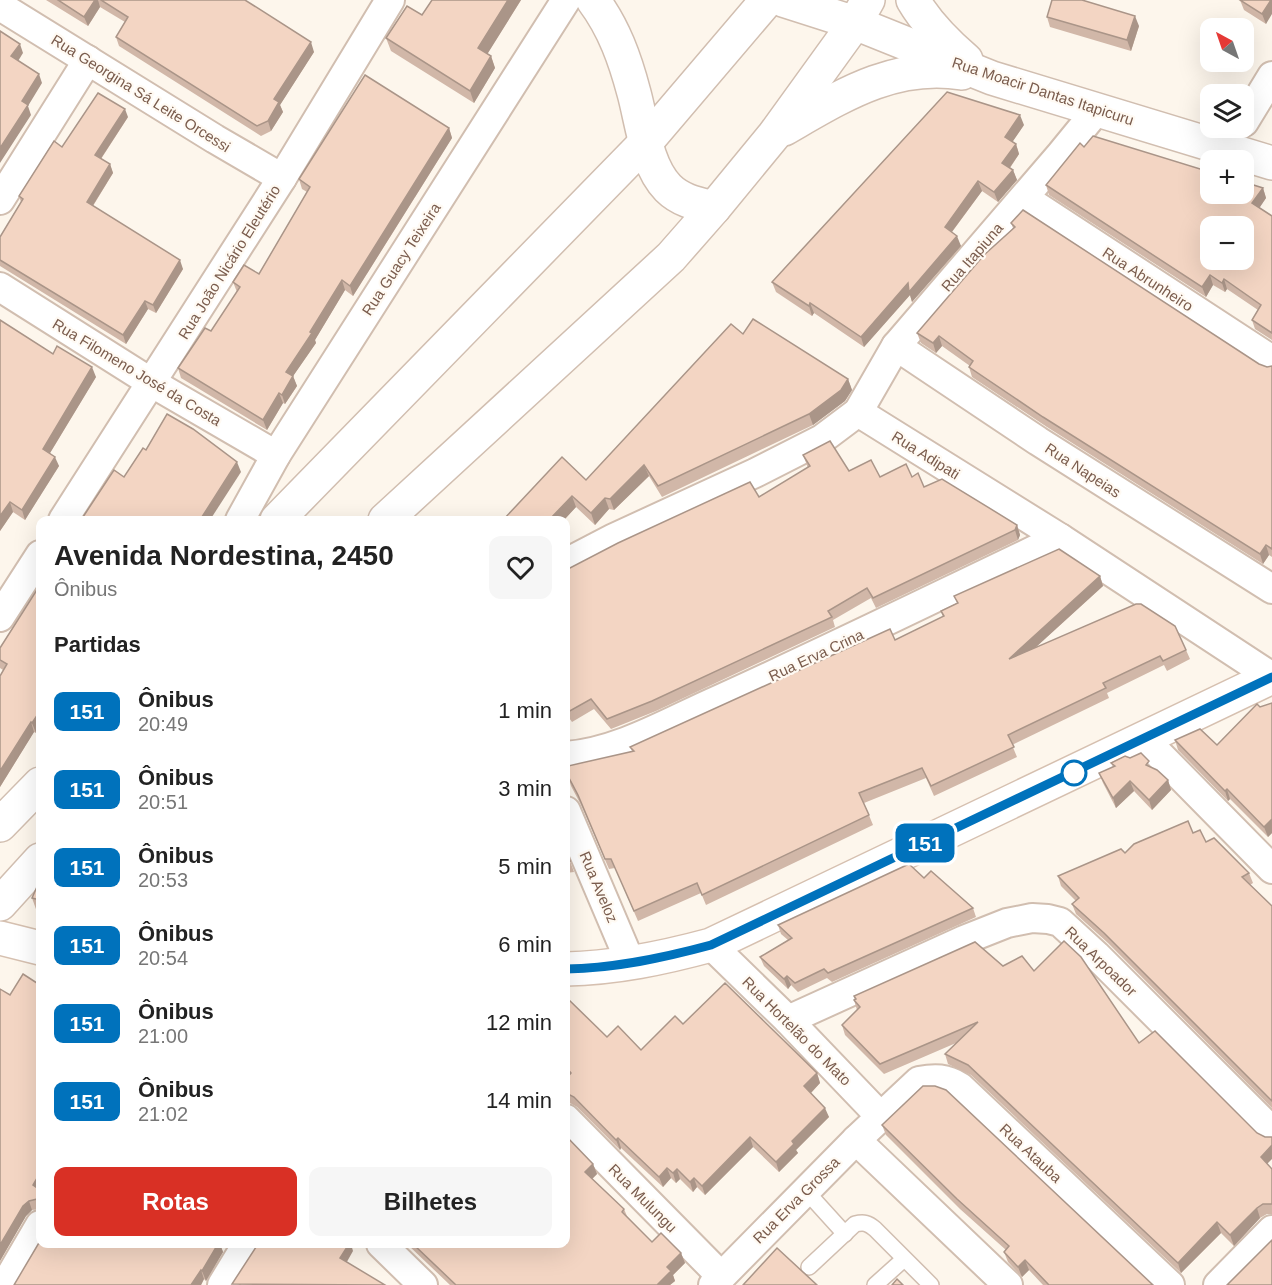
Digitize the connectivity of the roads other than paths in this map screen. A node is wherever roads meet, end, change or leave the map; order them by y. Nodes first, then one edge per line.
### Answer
1 (390, 0) edge
2 (566, 0) edge
3 (593, 0) edge
4 (767, 0) edge
5 (783, 0) edge
6 (913, 0) edge
7 (0, 6) edge
8 (861, 11) edge
9 (88, 60) junction
10 (1272, 76) edge
11 (992, 78) junction
12 (1254, 106) edge
13 (1097, 110) junction
14 (774, 135) junction
15 (1233, 139) edge
16 (647, 141) junction
17 (1272, 163) edge
18 (282, 178) junction
19 (1024, 198) junction
20 (0, 200) edge
21 (714, 208) junction
22 (0, 287) edge
23 (896, 346) junction
24 (1272, 360) edge
25 (152, 383) junction
26 (858, 412) junction
27 (276, 455) junction
28 (66, 516) edge
29 (242, 516) edge
30 (281, 516) edge
31 (389, 516) edge
32 (1060, 538) junction
33 (36, 561) edge
34 (570, 561) edge
35 (1272, 589) edge
36 (0, 618) edge
37 (1272, 677) edge
38 (1144, 739) junction
39 (570, 756) edge
40 (36, 788) edge
41 (570, 820) edge
42 (0, 825) edge
43 (36, 864) edge
44 (1272, 869) edge
45 (0, 904) edge
46 (0, 938) edge
47 (711, 945) junction
48 (36, 947) edge
49 (631, 964) junction
50 (570, 969) edge
51 (788, 1020) junction
52 (881, 1117) junction
53 (570, 1123) edge
54 (1272, 1131) edge
55 (856, 1140) junction
56 (806, 1191) junction
57 (1272, 1230) edge
58 (36, 1232) edge
59 (845, 1234) junction
60 (245, 1248) edge
61 (385, 1248) edge
62 (904, 1259) junction
63 (809, 1267) dead end
64 (717, 1281) edge
65 (5, 1285) edge
66 (222, 1285) edge
67 (423, 1285) edge
68 (875, 1285) edge
69 (931, 1285) edge
70 (1008, 1285) edge
71 (1170, 1285) edge
72 (1218, 1285) edge

1 - 18 street, Rua João Nicário Eleutério
2 - 27 street, Rua Guacy Teixeira
3 - 16 street
4 - 16 street
5 - 8 street, Rua Moacir Dantas Itapicuru
6 - 11 street
7 - 9 street, Rua Georgina Sá Leite Orcessi
8 - 11 street, Rua Moacir Dantas Itapicuru
8 - 14 street
9 - 18 street, Rua Georgina Sá Leite Orcessi
9 - 20 street
10 - 12 street
11 - 13 street, Rua Moacir Dantas Itapicuru
11 - 14 street
13 - 15 street, Rua Moacir Dantas Itapicuru
13 - 19 street, Rua Itapiuna
14 - 21 street
15 - 17 street, Rua Moacir Dantas Itapicuru
16 - 21 street
16 - 30 street
18 - 25 street, Rua João Nicário Eleutério
19 - 23 street, Rua Itapiuna
19 - 24 street, Rua Abrunheiro
21 - 31 street
22 - 25 street, Rua Filomeno José da Costa
23 - 26 street, Rua Itapiuna
23 - 35 street, Rua Napeias
25 - 27 street, Rua Filomeno José da Costa
25 - 28 street, Rua João Nicário Eleutério
26 - 32 street, Rua Adipati
26 - 34 street
27 - 29 street, Rua Guacy Teixeira
32 - 37 street, Rua Adipati
32 - 39 street, Rua Erva Crina
33 - 36 street
37 - 38 street
38 - 44 street
38 - 47 street
40 - 42 street
41 - 49 street, Rua Aveloz
43 - 45 street
46 - 48 street
47 - 49 street
47 - 51 street, Rua Hortelão do Mato
49 - 50 street
51 - 52 street, Rua Hortelão do Mato
51 - 54 street, Rua Arpoador
52 - 55 street, Rua Erva Grossa
52 - 71 street, Rua Atauba
53 - 64 street, Rua Mulungu
55 - 56 street, Rua Erva Grossa
55 - 70 street
56 - 59 lane
56 - 64 street, Rua Erva Grossa
57 - 72 street
58 - 65 street
59 - 62 lane
59 - 63 lane
60 - 66 street
61 - 67 street
62 - 68 lane
62 - 69 lane

